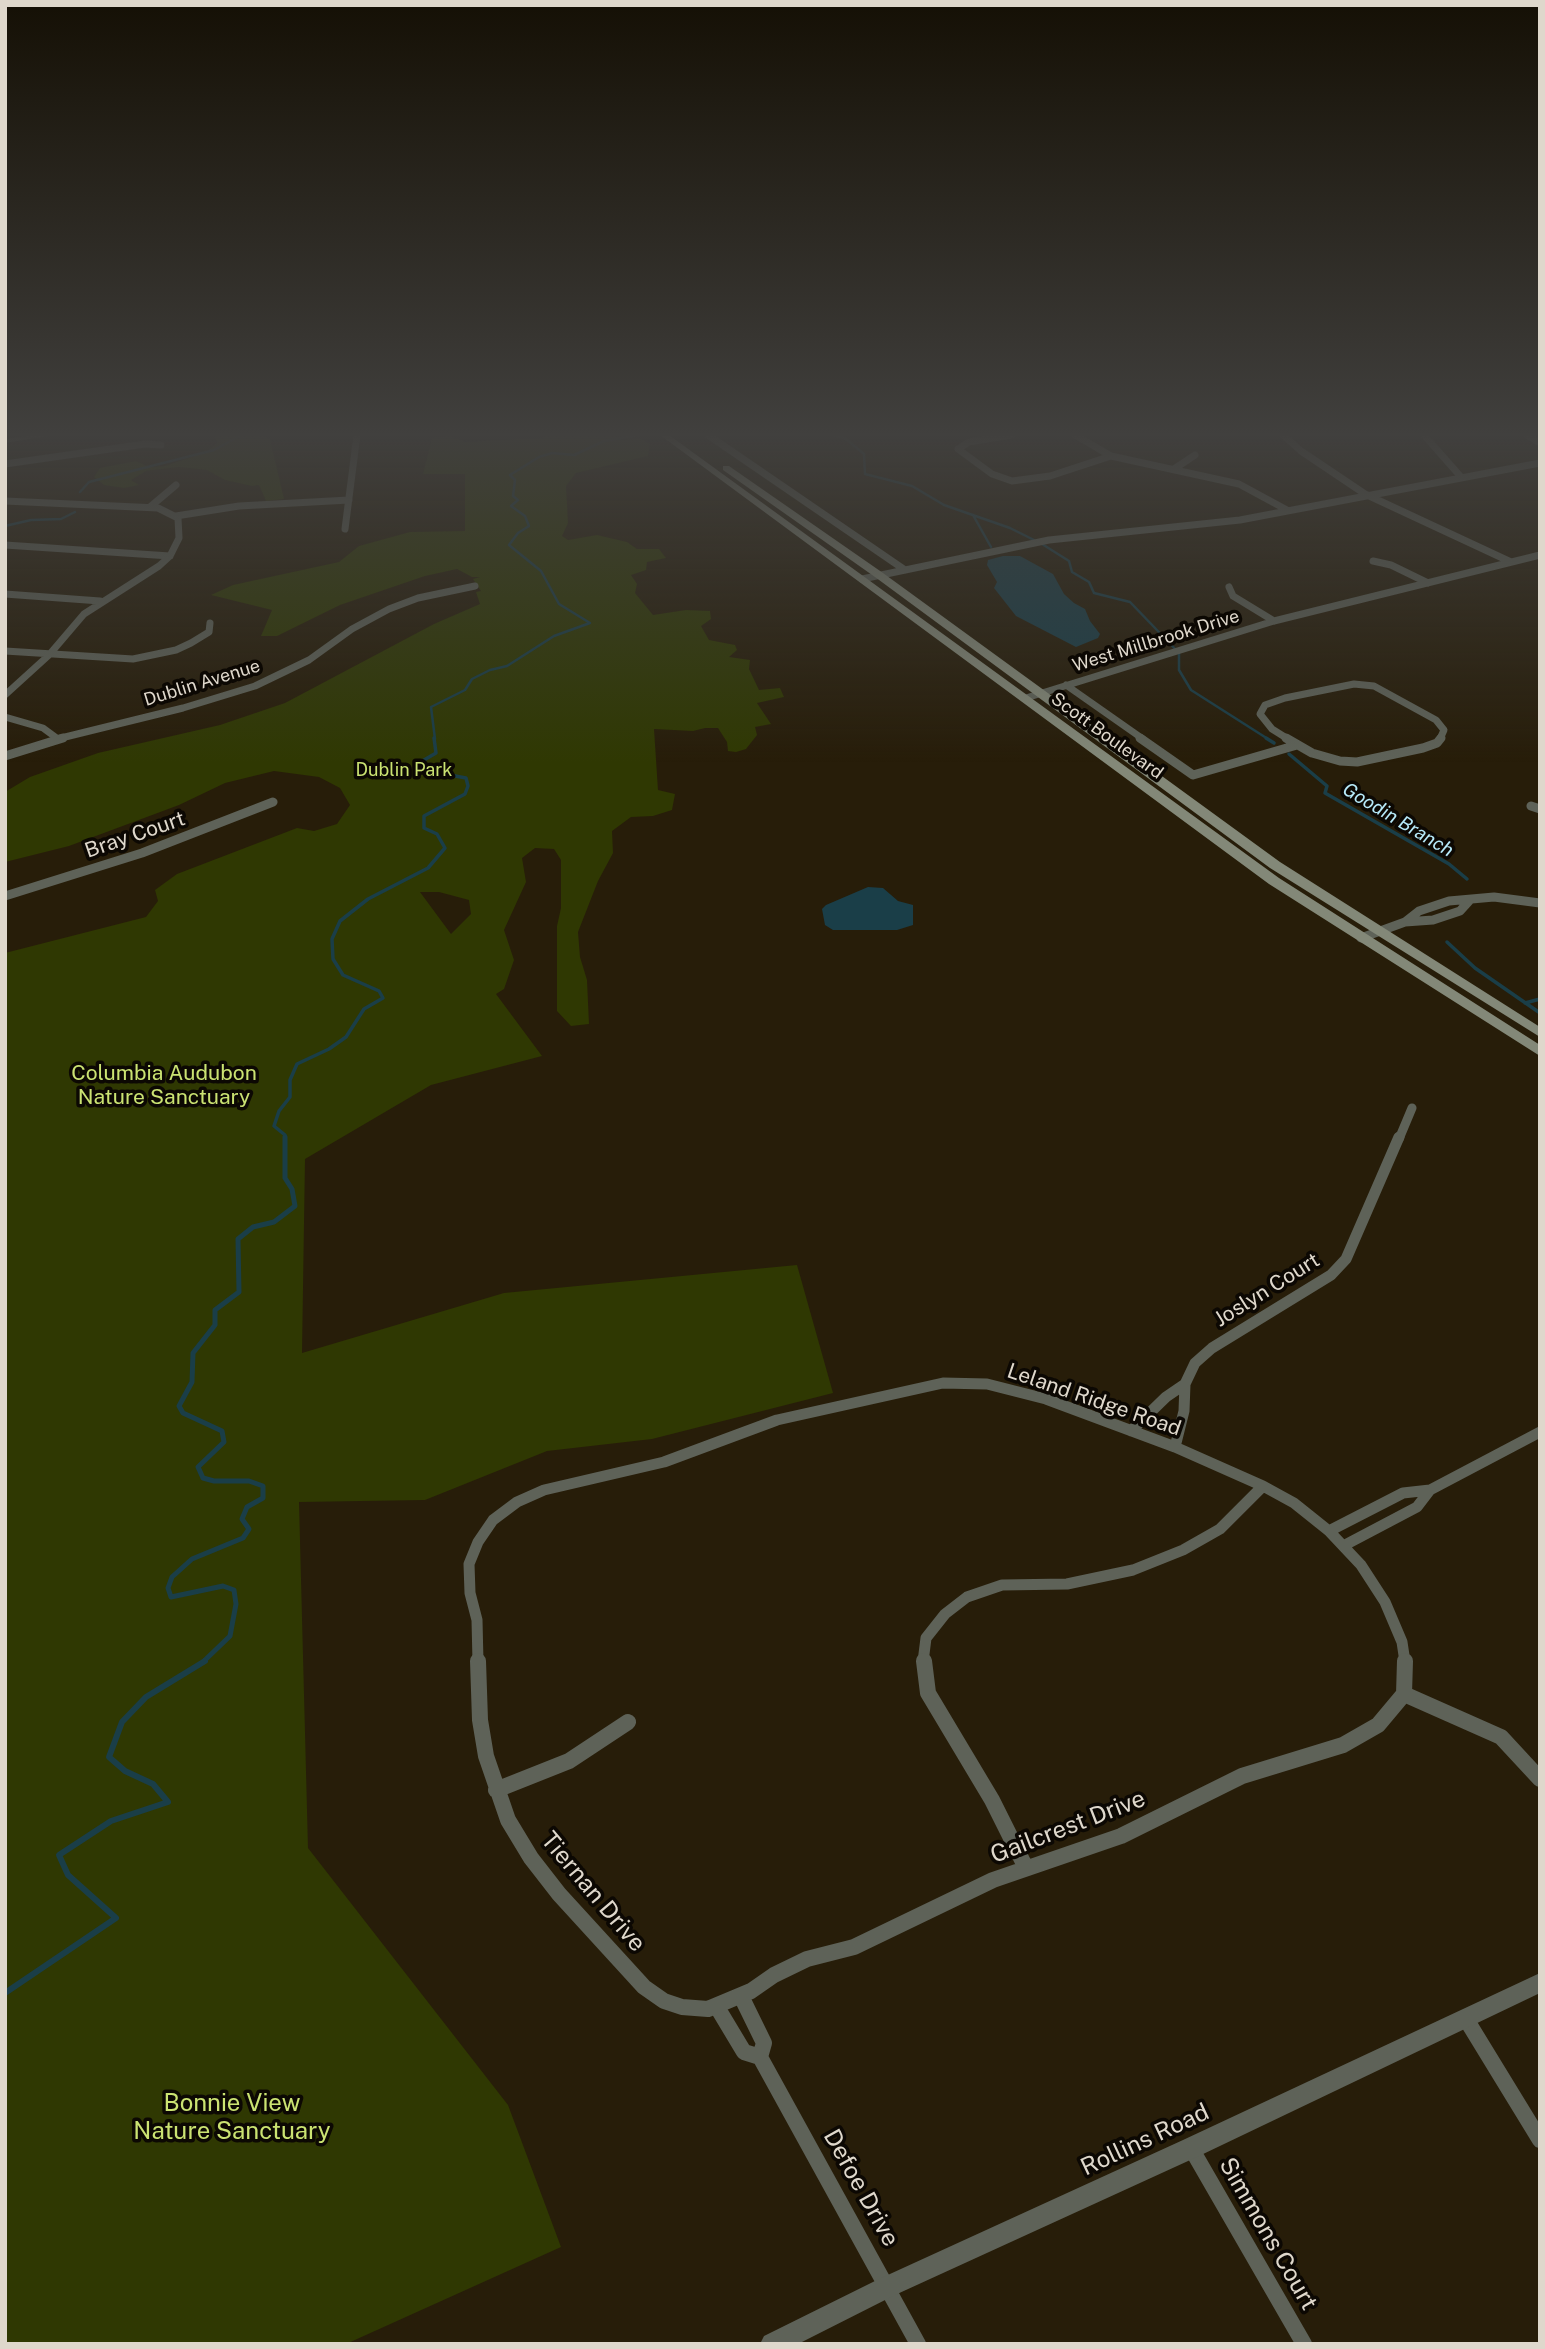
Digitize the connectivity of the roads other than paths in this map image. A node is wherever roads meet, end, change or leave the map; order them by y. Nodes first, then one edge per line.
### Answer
1 (5, 545) edge
2 (176, 545) edge
3 (815, 545) edge
4 (836, 545) edge
5 (868, 545) edge
6 (1027, 545) edge
7 (1474, 545) edge
8 (1540, 555) edge
9 (170, 556) junction
10 (1373, 561) dead end
11 (1511, 562) junction
12 (905, 570) junction
13 (879, 575) junction
14 (862, 579) junction
15 (1428, 583) junction
16 (475, 586) dead end
17 (1228, 587) dead end
18 (5, 594) edge
19 (100, 601) junction
20 (1274, 621) junction
21 (210, 623) dead end
22 (5, 651) edge
23 (49, 655) junction
24 (1066, 685) junction
25 (1041, 693) junction
26 (5, 695) edge
27 (1026, 698) junction
28 (5, 717) edge
29 (58, 739) junction
30 (1297, 745) junction
31 (5, 756) edge
32 (273, 802) dead end
33 (5, 896) edge
34 (1540, 903) edge
35 (1378, 931) junction
36 (1361, 938) junction
37 (1540, 1034) edge
38 (1540, 1052) edge
39 (1412, 1108) dead end
40 (1185, 1384) junction
41 (1131, 1431) junction
42 (1537, 1438) edge
43 (1175, 1447) junction
44 (1263, 1486) junction
45 (1430, 1490) junction
46 (493, 1520) joint
47 (1329, 1531) junction
48 (1343, 1546) junction
49 (1404, 1694) junction
50 (628, 1722) dead end
51 (1540, 1779) edge
52 (496, 1790) junction
53 (1026, 1868) junction
54 (1540, 1983) edge
55 (741, 1996) junction
56 (717, 2007) junction
57 (1466, 2019) junction
58 (760, 2057) junction
59 (1540, 2140) edge
60 (1191, 2148) junction
61 (887, 2287) junction
62 (772, 2344) edge
63 (918, 2344) edge
64 (1304, 2344) edge

1 - 9 street
2 - 9 street
3 - 14 main road, Scott Boulevard
4 - 13 main road, Scott Boulevard
5 - 12 street
6 - 12 street
7 - 11 street
8 - 11 street, West Millbrook Drive
9 - 19 street
10 - 15 street
11 - 15 street, West Millbrook Drive
12 - 13 street
13 - 14 street
13 - 25 main road, Scott Boulevard
14 - 27 main road, Scott Boulevard
15 - 20 street, West Millbrook Drive
16 - 29 street, Dublin Avenue
17 - 20 street
18 - 19 street
19 - 23 street
20 - 24 street, West Millbrook Drive
21 - 23 street
22 - 23 street
23 - 26 street
24 - 25 street, West Millbrook Drive
24 - 30 street
25 - 27 street, West Millbrook Drive
25 - 35 main road, Scott Boulevard
27 - 36 main road, Scott Boulevard
28 - 29 street
29 - 31 street, Dublin Avenue
30 - 30 street
32 - 33 street, Bray Court
34 - 35 street
35 - 36 street
35 - 37 main road, Scott Boulevard
36 - 38 main road, Scott Boulevard
39 - 40 street, Joslyn Court
40 - 41 street, Joslyn Court
40 - 43 street, Joslyn Court
41 - 43 street, Leland Ridge Road
41 - 46 street, Leland Ridge Road
42 - 45 street
43 - 44 street, Leland Ridge Road
44 - 47 street, Leland Ridge Road
44 - 53 street
45 - 47 street
45 - 48 street
46 - 52 street, Tiernan Drive
47 - 48 street, Leland Ridge Road
48 - 49 street, Leland Ridge Road
49 - 51 street
49 - 53 street, Gailcrest Drive
50 - 52 street
52 - 56 street, Tiernan Drive
53 - 55 street, Gailcrest Drive
54 - 57 street, Rollins Road
55 - 56 street, Tiernan Drive
55 - 58 street, Defoe Drive
56 - 58 street, Defoe Drive
57 - 59 street
57 - 60 street, Rollins Road
58 - 61 street, Defoe Drive
60 - 61 street, Rollins Road
60 - 64 street, Simmons Court
61 - 62 street, Rollins Road
61 - 63 street, Defoe Drive

